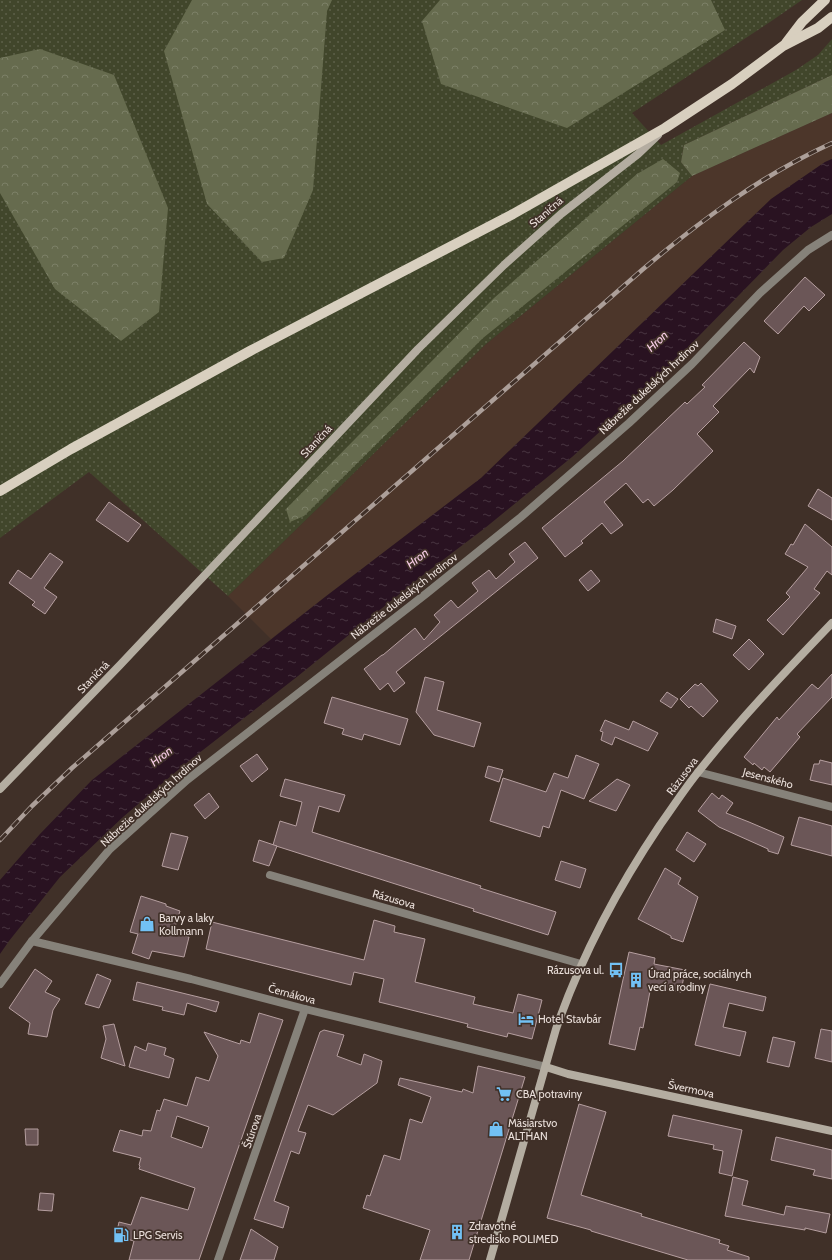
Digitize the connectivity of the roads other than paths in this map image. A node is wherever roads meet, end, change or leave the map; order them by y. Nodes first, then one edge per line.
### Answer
1 (825, 0) edge
2 (832, 17) edge
3 (784, 46) junction
4 (666, 128) junction
5 (832, 235) edge
6 (0, 491) edge
7 (832, 623) edge
8 (698, 772) junction
9 (0, 789) edge
10 (832, 806) edge
11 (270, 875) dead end
12 (32, 940) junction
13 (581, 964) junction
14 (0, 984) edge
15 (306, 1009) junction
16 (546, 1067) junction
17 (832, 1131) edge
18 (218, 1260) edge
19 (490, 1260) edge

1 - 3 main road
2 - 3 main road
3 - 4 main road
4 - 6 main road
4 - 9 street, Staničná
5 - 12 street, Nábrežie dukelských hrdinov
7 - 8 street, Rázusova
8 - 10 street, Jesenského
8 - 13 street, Rázusova
11 - 13 street, Rázusova
12 - 14 street, Nábrežie dukelských hrdinov
12 - 15 street, Černákova
13 - 16 street, Rázusova
15 - 16 street, Černákova
15 - 18 street, Štúrova
16 - 17 street, Švermova
16 - 19 street, Rázusova

